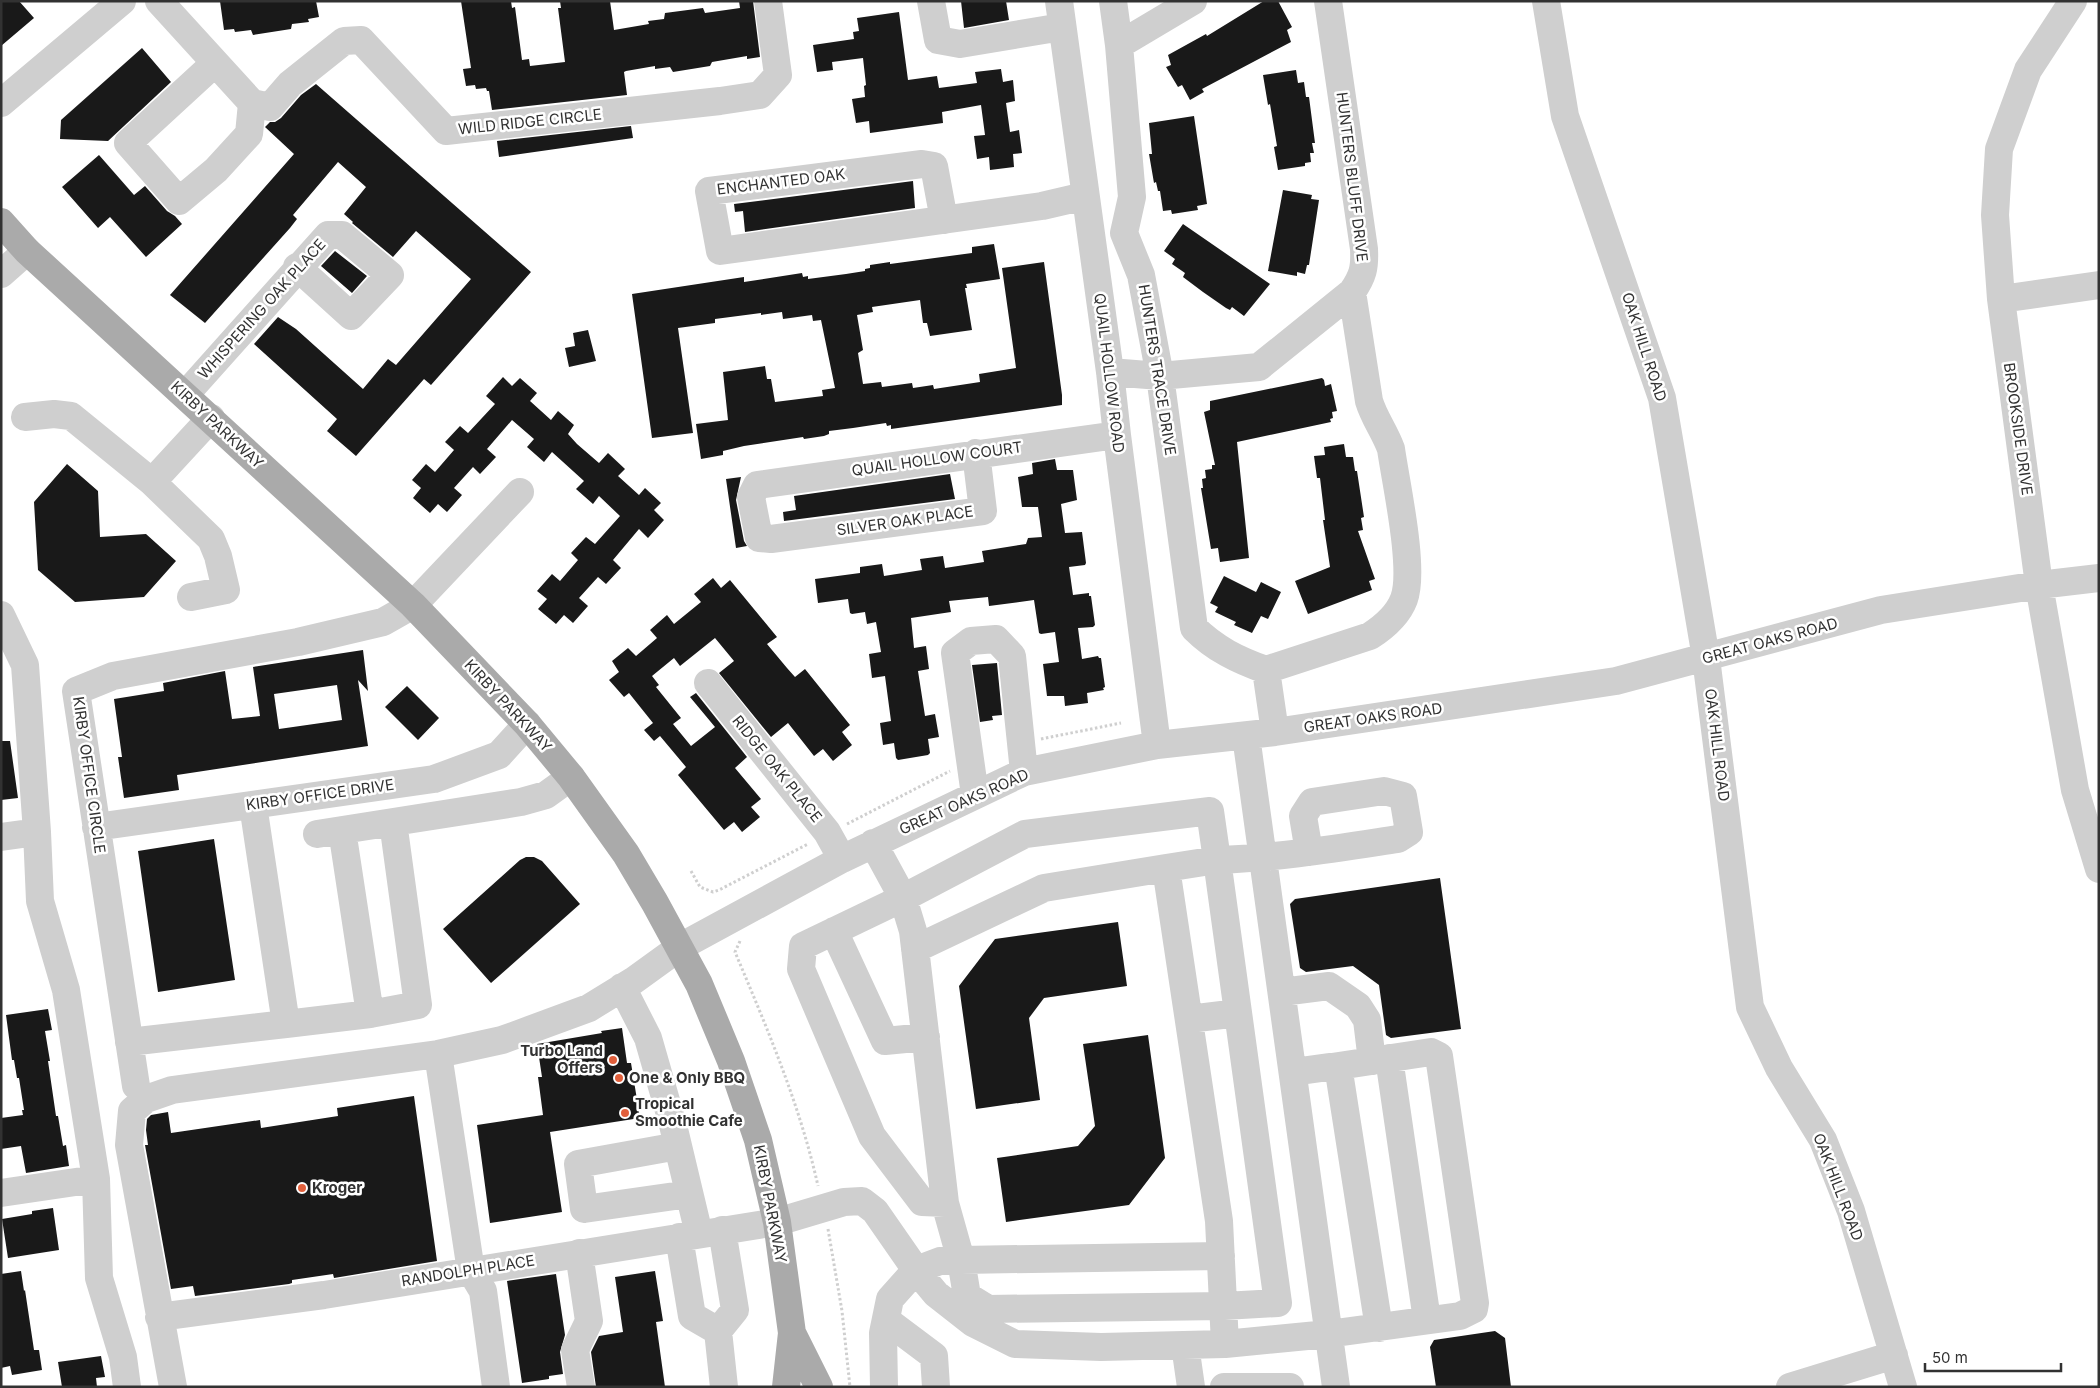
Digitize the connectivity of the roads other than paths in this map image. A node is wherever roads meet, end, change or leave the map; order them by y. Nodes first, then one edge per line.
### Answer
1 (122, 1) edge
2 (159, 1) edge
3 (768, 1) edge
4 (931, 1) edge
5 (1112, 1) edge
6 (1193, 1) edge
7 (1328, 1) edge
8 (1546, 1) edge
9 (2073, 1) edge
10 (1060, 14) edge
11 (1118, 45) junction
12 (215, 63) junction
13 (1, 103) edge
14 (252, 103) junction
15 (1086, 196) junction
16 (944, 220) junction
17 (1, 222) edge
18 (27, 251) junction
19 (298, 267) junction
20 (1, 274) edge
21 (2099, 285) edge
22 (1352, 292) junction
23 (2001, 299) junction
24 (1110, 372) junction
25 (1160, 376) junction
26 (185, 395) junction
27 (25, 417) dead end
28 (211, 418) junction
29 (1117, 435) junction
30 (976, 453) junction
31 (152, 482) junction
32 (520, 492) dead end
33 (771, 539) joint
34 (2099, 578) edge
35 (2039, 585) junction
36 (191, 597) dead end
37 (413, 605) junction
38 (1, 615) edge
39 (1706, 658) junction
40 (1266, 670) junction
41 (708, 683) dead end
42 (527, 724) junction
43 (1275, 732) junction
44 (1246, 736) junction
45 (1157, 745) junction
46 (1024, 772) junction
47 (571, 777) junction
48 (975, 795) junction
49 (253, 805) junction
50 (393, 822) junction
51 (96, 827) junction
52 (37, 832) junction
53 (1, 837) edge
54 (873, 843) junction
55 (1309, 852) dead end
56 (842, 859) junction
57 (1263, 859) junction
58 (1217, 860) junction
59 (1166, 868) junction
60 (2099, 869) edge
61 (903, 898) junction
62 (834, 931) junction
63 (680, 947) junction
64 (915, 949) junction
65 (622, 987) junction
66 (1282, 992) junction
67 (1238, 1012) junction
68 (370, 1014) junction
69 (1189, 1018) junction
70 (286, 1024) junction
71 (926, 1037) junction
72 (129, 1042) junction
73 (438, 1054) junction
74 (1381, 1059) junction
75 (1332, 1067) junction
76 (1293, 1072) junction
77 (136, 1086) dead end
78 (678, 1146) junction
79 (96, 1179) junction
80 (1, 1193) edge
81 (689, 1194) junction
82 (945, 1203) junction
83 (777, 1222) junction
84 (700, 1234) junction
85 (579, 1253) junction
86 (1221, 1256) junction
87 (962, 1260) junction
88 (916, 1270) junction
89 (471, 1271) junction
90 (1224, 1306) junction
91 (159, 1317) junction
92 (886, 1320) junction
93 (1427, 1320) junction
94 (1378, 1328) junction
95 (718, 1331) junction
96 (792, 1333) junction
97 (1328, 1334) junction
98 (1225, 1344) junction
99 (1185, 1345) junction
100 (1894, 1356) junction
101 (127, 1387) edge
102 (173, 1387) edge
103 (496, 1387) edge
104 (581, 1387) edge
105 (724, 1387) edge
106 (786, 1387) edge
107 (819, 1387) edge
108 (884, 1387) edge
109 (936, 1387) edge
110 (1191, 1387) edge
111 (1224, 1387) edge
112 (1290, 1387) edge
113 (1336, 1387) edge
114 (1790, 1387) edge
115 (1903, 1387) edge

1 - 13 street
2 - 12 street
3 - 14 street, WILD RIDGE CIRCLE
4 - 10 street
5 - 11 street, HUNTERS TRACE DRIVE
6 - 11 street
7 - 22 street, HUNTERS BLUFF DRIVE
8 - 39 street, OAK HILL ROAD
9 - 23 street, BROOKSIDE DRIVE
10 - 15 street, QUAIL HOLLOW ROAD
11 - 25 street, HUNTERS TRACE DRIVE
12 - 14 street
12 - 14 street
15 - 16 street, ENCHANTED OAK
15 - 24 street, QUAIL HOLLOW ROAD
16 - 16 street, ENCHANTED OAK
17 - 18 main road, KIRBY PARKWAY
18 - 20 street
18 - 26 main road, KIRBY PARKWAY
19 - 19 street, WHISPERING OAK PLACE
19 - 26 street, WHISPERING OAK PLACE
21 - 23 street
22 - 25 street
22 - 40 street
23 - 35 street, BROOKSIDE DRIVE
24 - 25 street
24 - 29 street, QUAIL HOLLOW ROAD
25 - 40 street, HUNTERS TRACE DRIVE
26 - 28 main road, KIRBY PARKWAY
27 - 31 street
28 - 31 street
28 - 37 main road, KIRBY PARKWAY
29 - 30 street, QUAIL HOLLOW COURT
29 - 45 street, QUAIL HOLLOW ROAD
30 - 33 street, SILVER OAK PLACE
30 - 33 street, QUAIL HOLLOW COURT
31 - 36 street
32 - 37 street
34 - 35 street, GREAT OAKS ROAD
35 - 39 street, GREAT OAKS ROAD
35 - 60 street, BROOKSIDE DRIVE
37 - 42 main road, KIRBY PARKWAY
37 - 51 street, KIRBY OFFICE CIRCLE
38 - 52 street
39 - 43 street, GREAT OAKS ROAD
39 - 100 street, OAK HILL ROAD
40 - 43 street
41 - 56 street, RIDGE OAK PLACE
42 - 47 main road, KIRBY PARKWAY
42 - 49 street, KIRBY OFFICE DRIVE
43 - 44 street, GREAT OAKS ROAD
44 - 45 street, GREAT OAKS ROAD
44 - 57 street
45 - 46 street, GREAT OAKS ROAD
46 - 48 street, GREAT OAKS ROAD
46 - 48 street
47 - 50 street
47 - 63 main road, KIRBY PARKWAY
48 - 54 street, GREAT OAKS ROAD
49 - 51 street, KIRBY OFFICE DRIVE
49 - 70 street
50 - 68 street
50 - 68 street
51 - 72 street, KIRBY OFFICE CIRCLE
52 - 53 street
52 - 79 street
54 - 56 street, GREAT OAKS ROAD
54 - 61 street
55 - 57 street
56 - 63 street, GREAT OAKS ROAD
57 - 58 street
57 - 66 street
58 - 59 street
58 - 61 street
58 - 67 street
59 - 64 street
59 - 69 street
61 - 62 street
61 - 64 street
62 - 71 street
62 - 82 street
63 - 65 street, GREAT OAKS ROAD
63 - 83 main road, KIRBY PARKWAY
64 - 71 street
65 - 73 street, GREAT OAKS ROAD
65 - 78 street
66 - 74 street
66 - 76 street
67 - 69 street
67 - 90 street
68 - 70 street
69 - 86 street
70 - 72 street
71 - 82 street
72 - 77 street, KIRBY OFFICE CIRCLE
73 - 89 street
73 - 91 street, GREAT OAKS ROAD
74 - 75 street
74 - 93 street
74 - 93 street
75 - 76 street
75 - 94 street
76 - 97 street
78 - 81 street
78 - 81 street
79 - 80 street
79 - 101 street
81 - 84 street
82 - 87 street
83 - 84 street, RANDOLPH PLACE
83 - 88 street, RANDOLPH PLACE
83 - 96 main road, KIRBY PARKWAY
84 - 85 street, RANDOLPH PLACE
84 - 95 street
84 - 95 street
85 - 89 street, RANDOLPH PLACE
85 - 104 street
86 - 87 street
86 - 90 street
87 - 88 street
87 - 90 street
88 - 92 street
88 - 99 street
89 - 91 street, RANDOLPH PLACE
89 - 103 street
90 - 98 street
91 - 102 street, GREAT OAKS ROAD
92 - 108 street
92 - 109 street
93 - 94 street
94 - 97 street
95 - 105 street
96 - 106 main road, KIRBY PARKWAY
96 - 107 main road, KIRBY PARKWAY
97 - 98 street
97 - 113 street
98 - 99 street
99 - 110 street
100 - 114 street
100 - 115 street, OAK HILL ROAD
111 - 112 street

